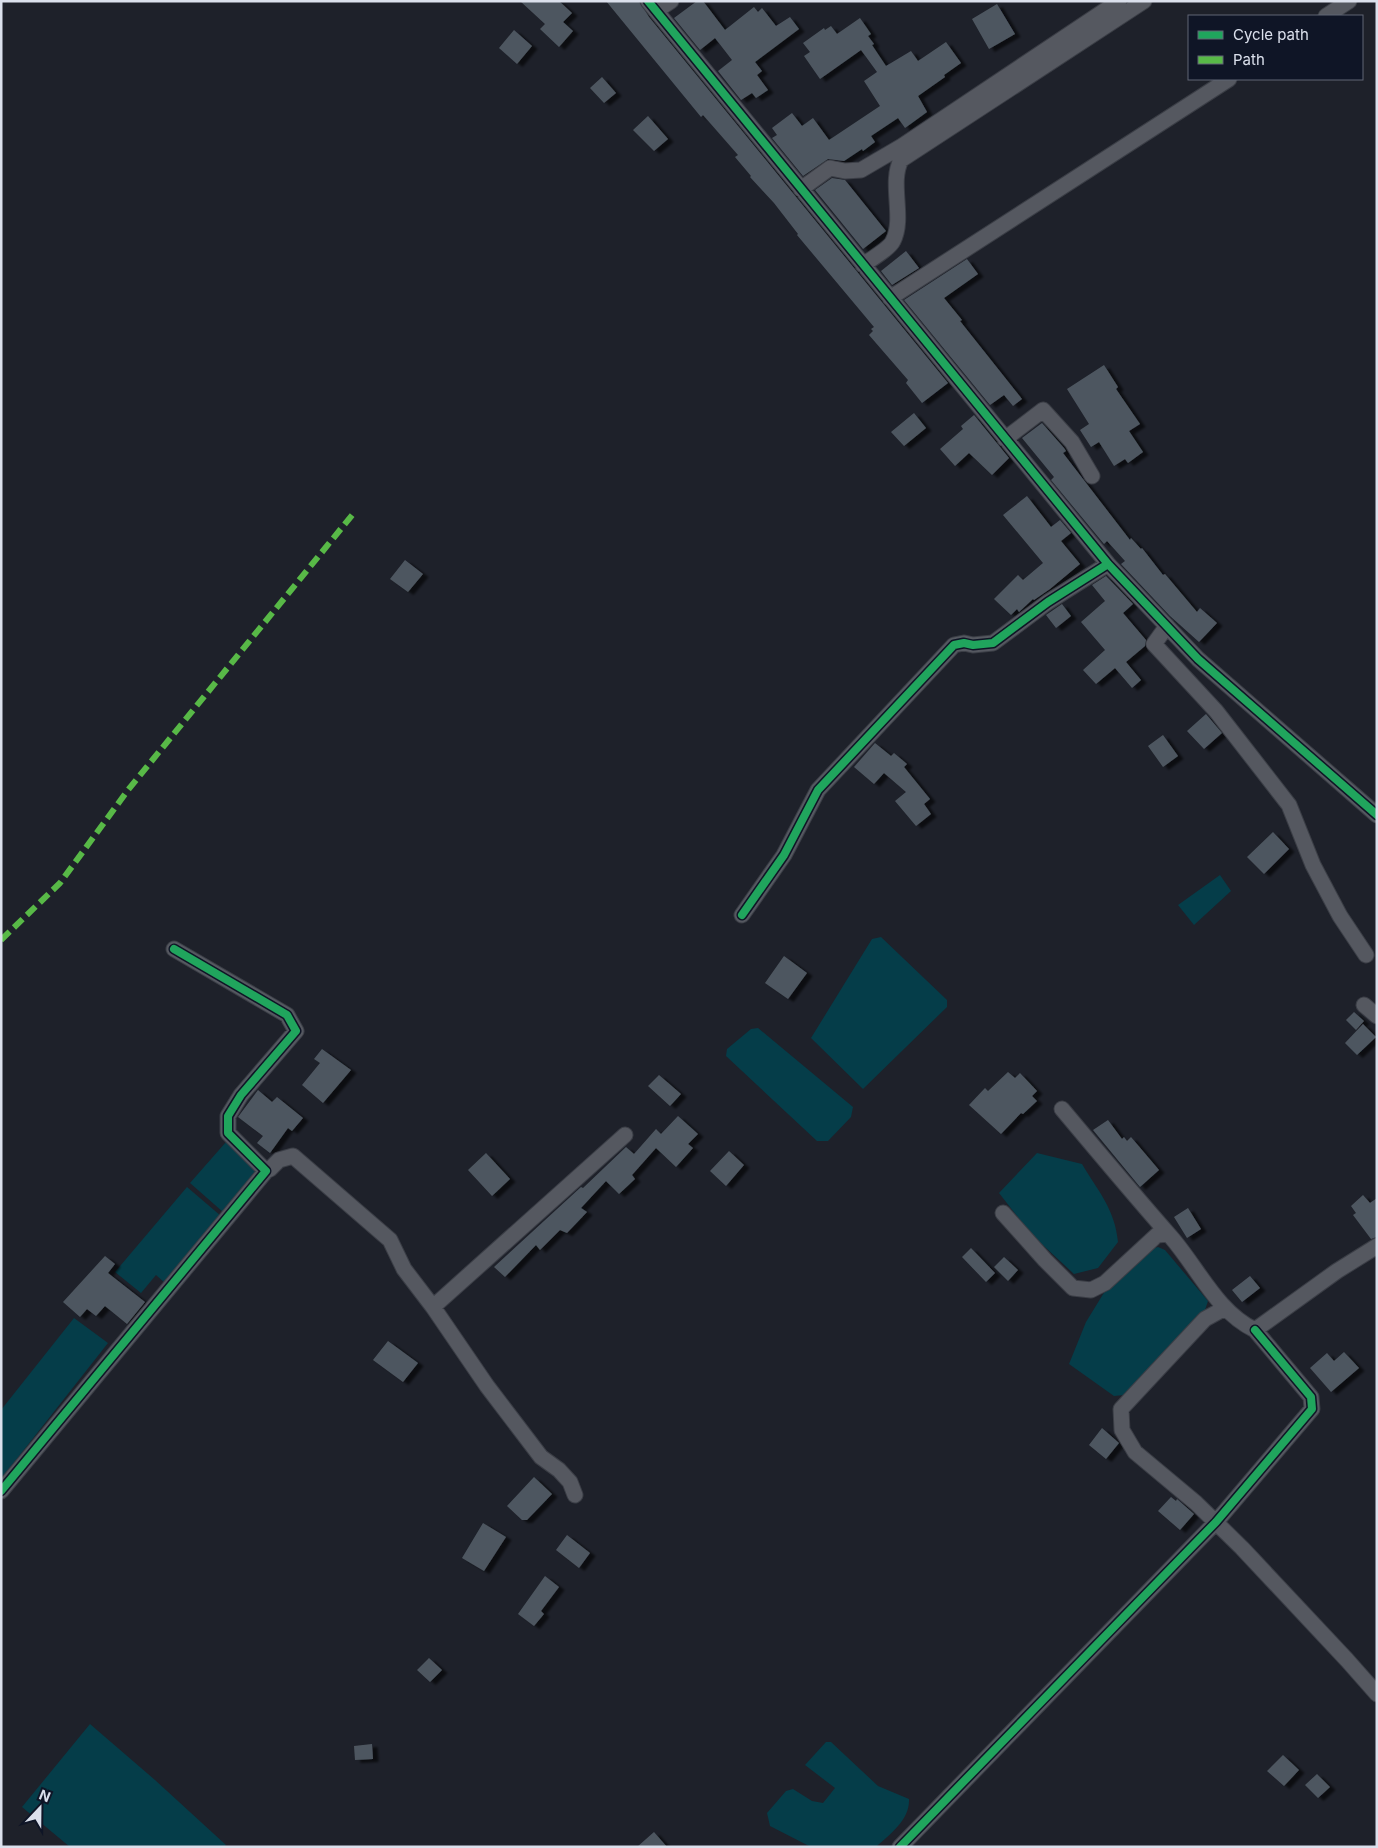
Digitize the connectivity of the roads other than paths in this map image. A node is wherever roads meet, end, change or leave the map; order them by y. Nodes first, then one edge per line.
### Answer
1 (671, 1) edge
2 (1119, 1) edge
3 (1144, 1) edge
4 (1349, 1) edge
5 (652, 6) edge
6 (1328, 15) edge
7 (1227, 80) edge
8 (801, 189) junction
9 (863, 266) junction
10 (890, 298) junction
11 (1005, 439) junction
12 (1092, 476) dead end
13 (1108, 564) junction
14 (1168, 626) junction
15 (1377, 814) edge
16 (742, 915) dead end
17 (174, 949) dead end
18 (1366, 955) dead end
19 (1364, 1005) dead end
20 (1377, 1016) edge
21 (1062, 1109) dead end
22 (625, 1135) dead end
23 (266, 1170) junction
24 (1003, 1213) dead end
25 (1168, 1234) junction
26 (1377, 1246) edge
27 (432, 1307) junction
28 (1225, 1308) junction
29 (1254, 1330) junction
30 (1, 1491) edge
31 (575, 1495) dead end
32 (1216, 1522) junction
33 (1377, 1694) edge
34 (900, 1847) edge

1 - 5 street
2 - 8 street
3 - 9 street
4 - 6 street
5 - 8 street
7 - 10 street
8 - 9 street
9 - 10 street
10 - 11 street
11 - 12 street
11 - 13 street
13 - 14 street
13 - 16 street
14 - 15 street
14 - 18 street
17 - 23 street
19 - 20 street
21 - 25 street
22 - 27 street
23 - 27 street
23 - 30 street
24 - 25 street
25 - 28 street
26 - 29 street
27 - 31 street
28 - 29 street
28 - 32 street
29 - 32 street
32 - 33 street
32 - 34 street

